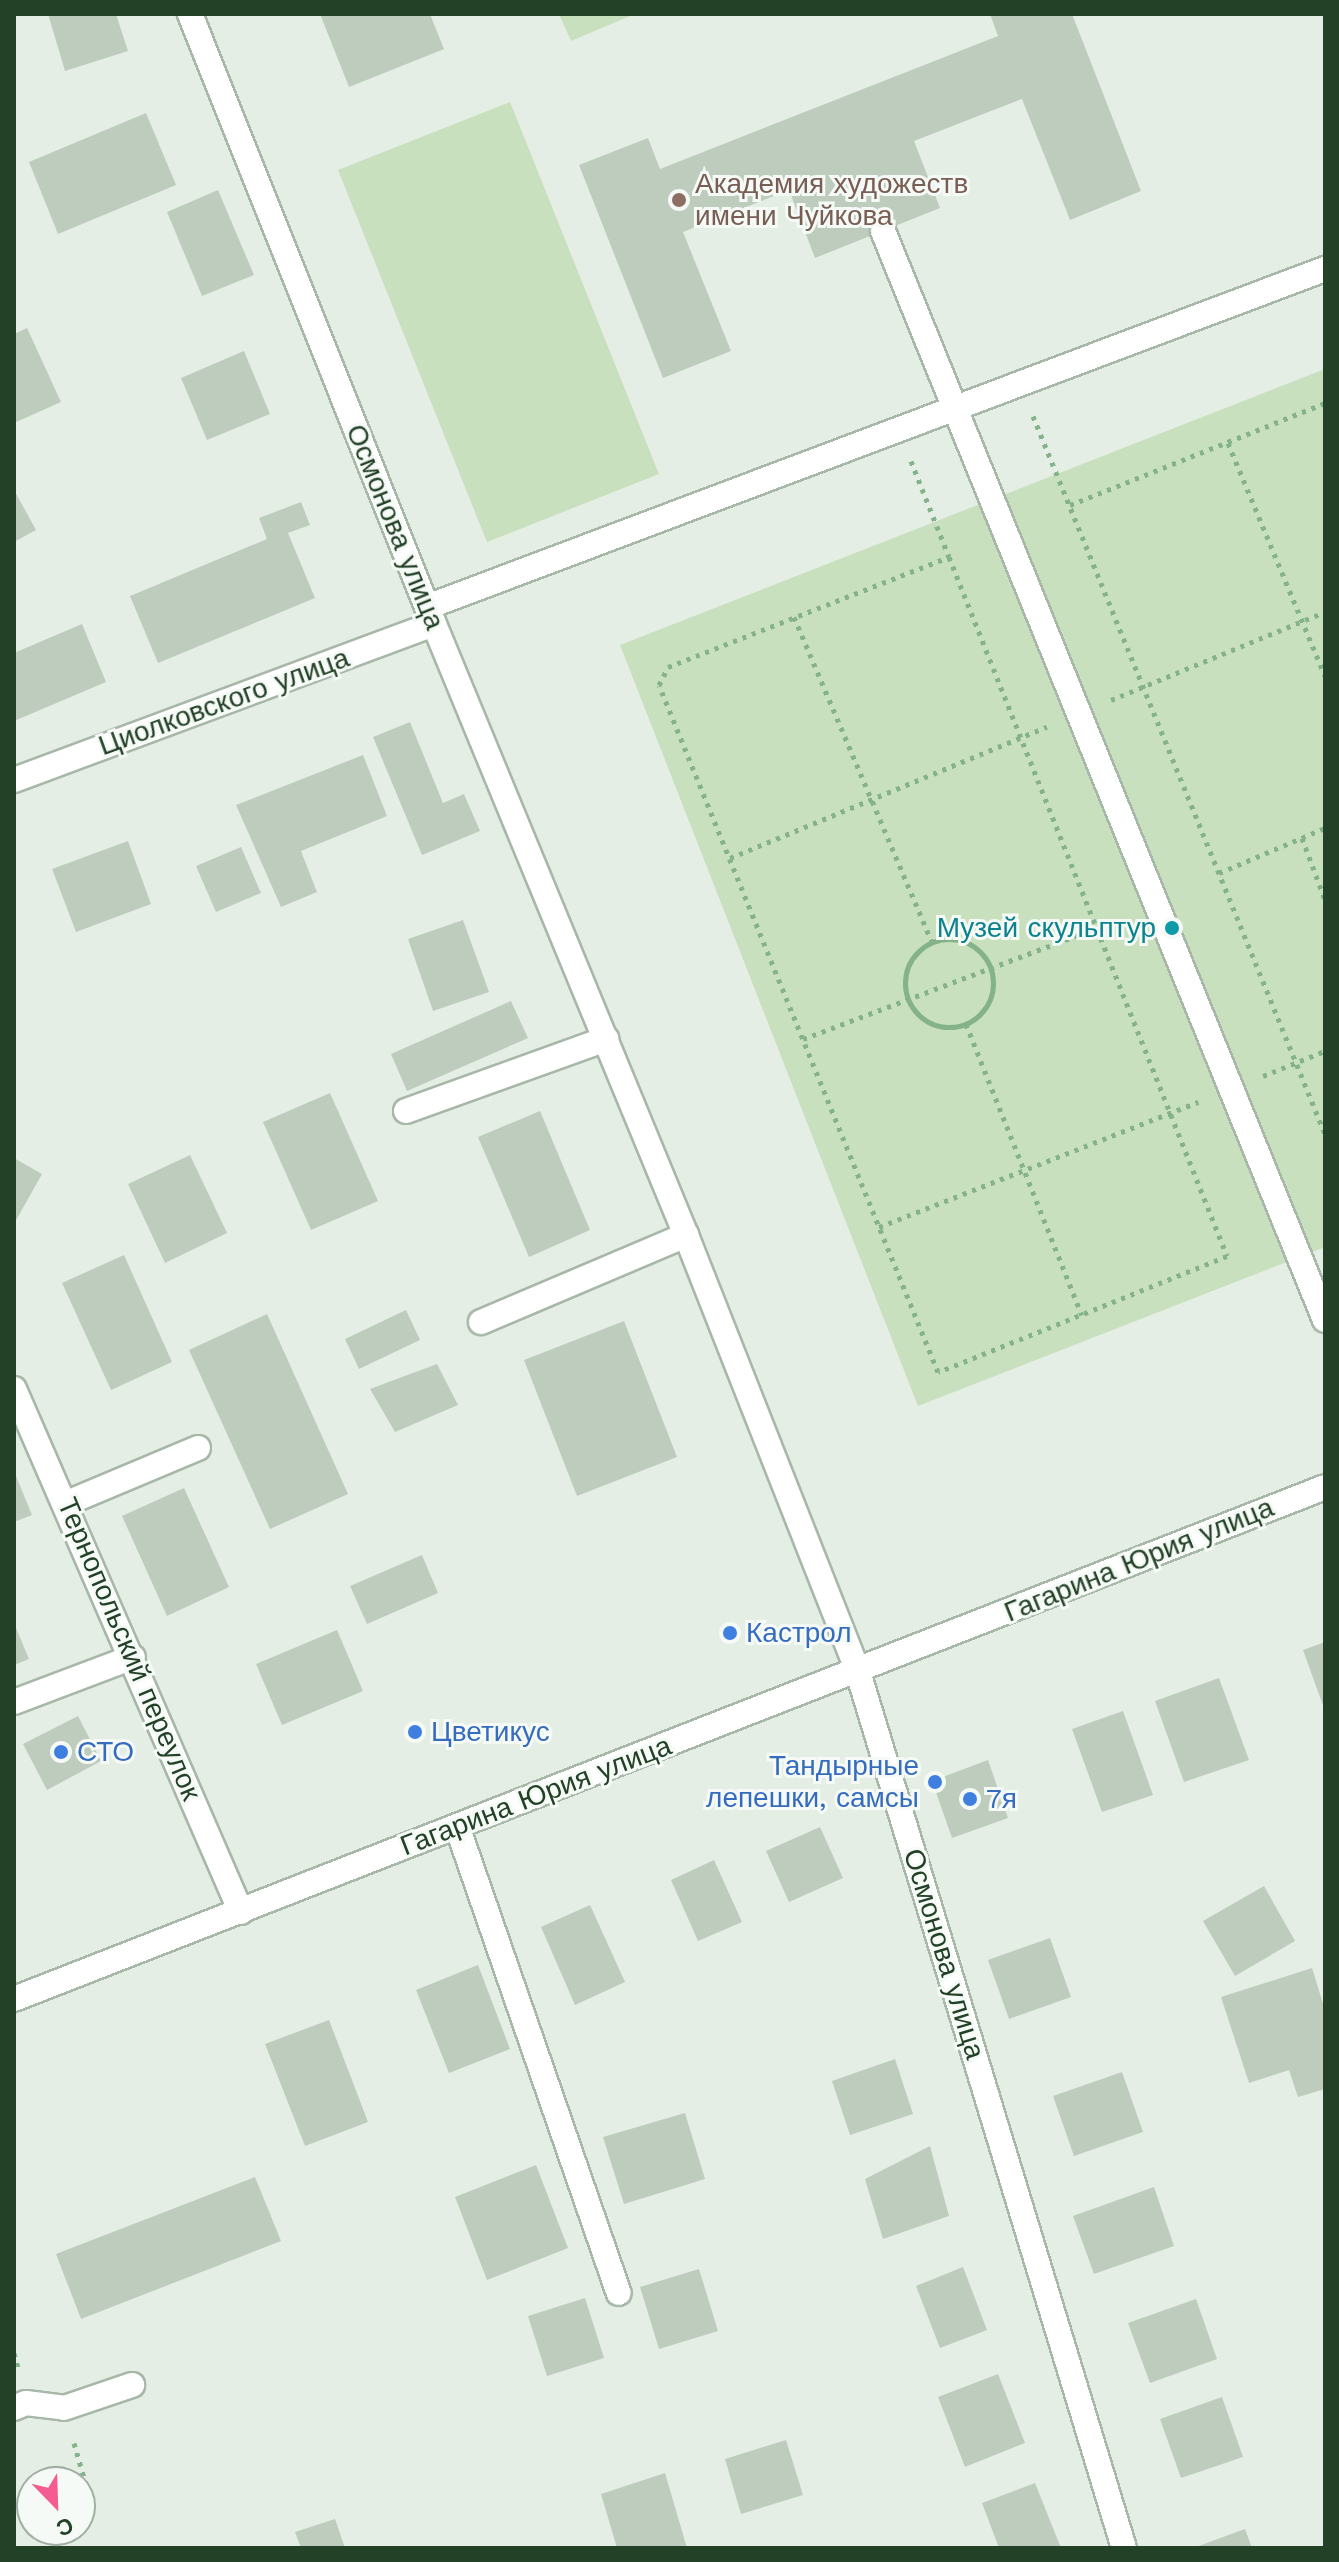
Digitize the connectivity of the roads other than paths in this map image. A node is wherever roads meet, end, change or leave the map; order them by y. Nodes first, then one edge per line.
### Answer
1 (190, 14) edge
2 (883, 231) dead end
3 (1325, 269) edge
4 (955, 408) junction
5 (430, 616) junction
6 (14, 780) edge
7 (606, 1039) junction
8 (406, 1111) dead end
9 (686, 1235) junction
10 (1325, 1320) edge
11 (481, 1322) dead end
12 (14, 1389) edge
13 (198, 1448) dead end
14 (1325, 1487) edge
15 (67, 1503) junction
16 (133, 1657) junction
17 (858, 1672) junction
18 (14, 1702) edge
19 (457, 1826) junction
20 (241, 1912) junction
21 (14, 1999) edge
22 (619, 2293) dead end
23 (132, 2385) dead end
24 (14, 2408) edge
25 (1124, 2548) edge

1 - 5 street, Осмонова улица
2 - 4 street
3 - 4 street, Циолковского улица
4 - 5 street, Циолковского улица
4 - 10 street
5 - 6 street, Циолковского улица
5 - 7 street, Осмонова улица
7 - 8 street
7 - 9 street, Осмонова улица
9 - 11 street
9 - 17 street, Осмонова улица
12 - 15 street, Тернопольский переулок
13 - 15 street
14 - 17 street, Гагарина Юрия улица
15 - 16 street, Тернопольский переулок
16 - 18 street
16 - 20 street, Тернопольский переулок
17 - 19 street, Гагарина Юрия улица
17 - 25 street, Осмонова улица
19 - 20 street, Гагарина Юрия улица
19 - 22 street
20 - 21 street, Гагарина Юрия улица
23 - 24 street

